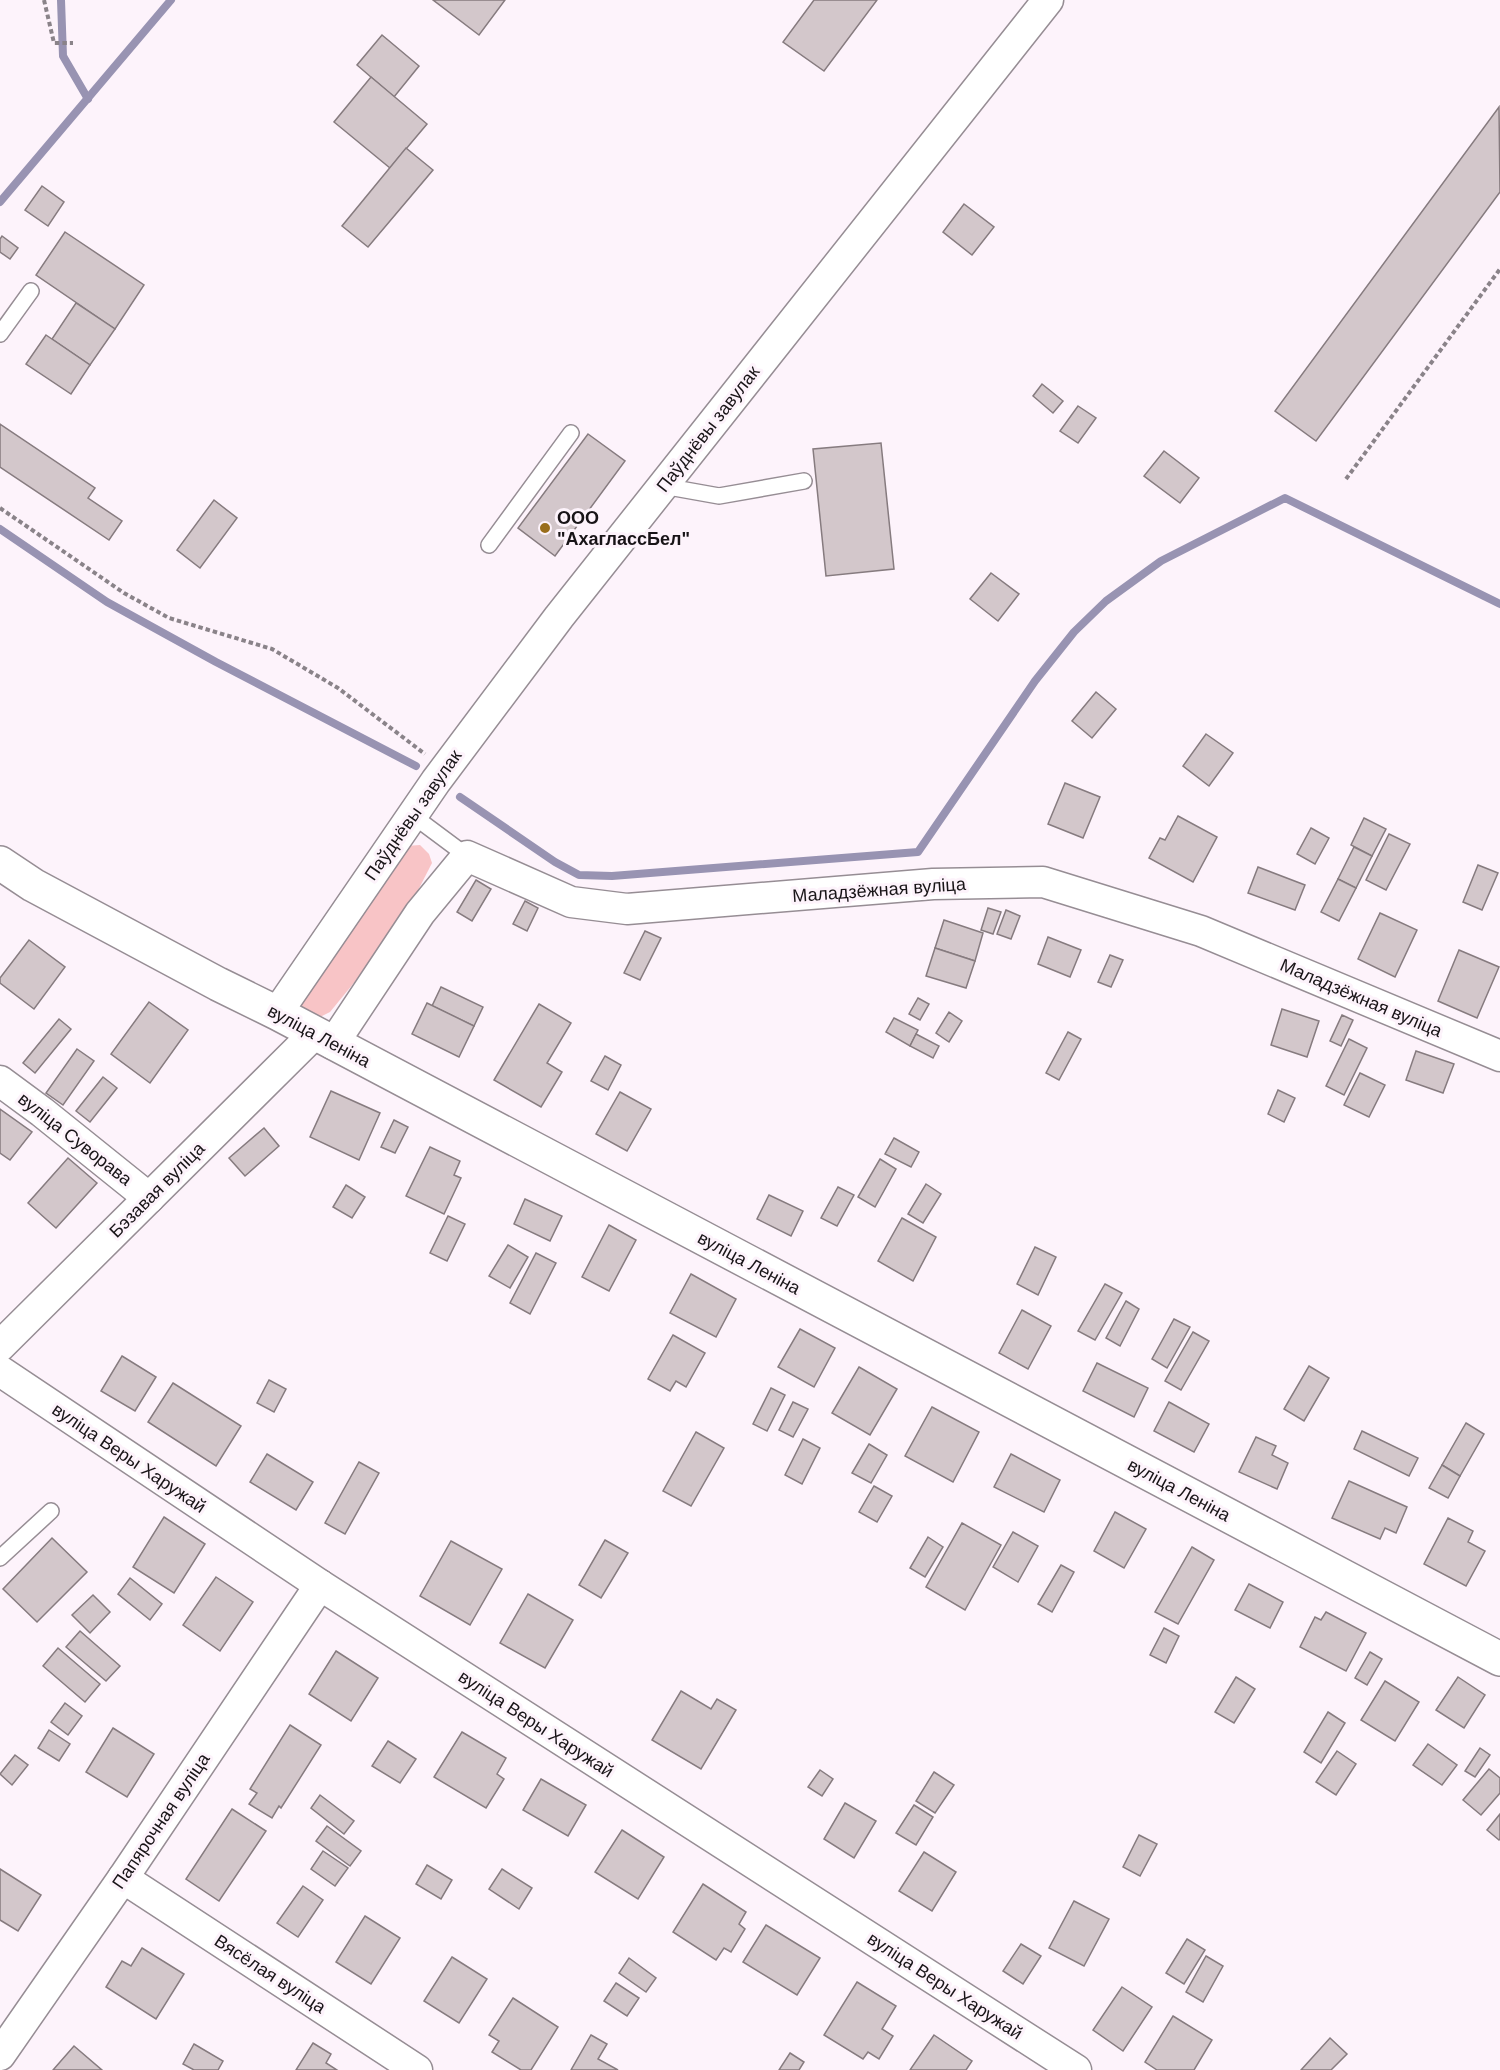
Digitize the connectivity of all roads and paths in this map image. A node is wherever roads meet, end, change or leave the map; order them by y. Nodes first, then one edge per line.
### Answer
1 (44, 0) edge
2 (1048, 0) edge
3 (73, 43) dead end
4 (1500, 269) edge
5 (31, 291) dead end
6 (0, 334) edge
7 (571, 433) dead end
8 (1346, 479) dead end
9 (804, 481) dead end
10 (663, 486) junction
11 (0, 508) edge
12 (489, 545) dead end
13 (444, 769) junction
14 (412, 815) junction
15 (467, 856) junction
16 (0, 863) edge
17 (277, 1013) junction
18 (324, 1039) junction
19 (1500, 1056) edge
20 (0, 1081) edge
21 (149, 1198) junction
22 (0, 1346) edge
23 (0, 1371) edge
24 (51, 1511) dead end
25 (0, 1558) edge
26 (320, 1585) junction
27 (1500, 1659) edge
28 (123, 1878) junction
29 (0, 2055) edge
30 (417, 2070) edge
31 (1076, 2070) edge

1 - 3 path
2 - 10 street, Паўднёвы завулак
4 - 8 path
5 - 6 lane
7 - 12 lane
9 - 10 lane
10 - 13 street, Паўднёвы завулак
11 - 13 path
13 - 14 street, Паўднёвы завулак
14 - 15 lane
14 - 17 street, Паўднёвы завулак
15 - 18 street
15 - 19 street, Маладзёжная вуліца
16 - 17 street, вуліца Леніна
17 - 18 street, вуліца Леніна
18 - 21 street, Бэзавая вуліца
18 - 27 street, вуліца Леніна
20 - 21 street, вуліца Суворава
21 - 22 street, Бэзавая вуліца
23 - 26 street, вуліца Веры Харужай
24 - 25 lane
26 - 28 street, Папярочная вуліца
26 - 31 street, вуліца Веры Харужай
28 - 29 street, Папярочная вуліца
28 - 30 street, Вясёлая вуліца

